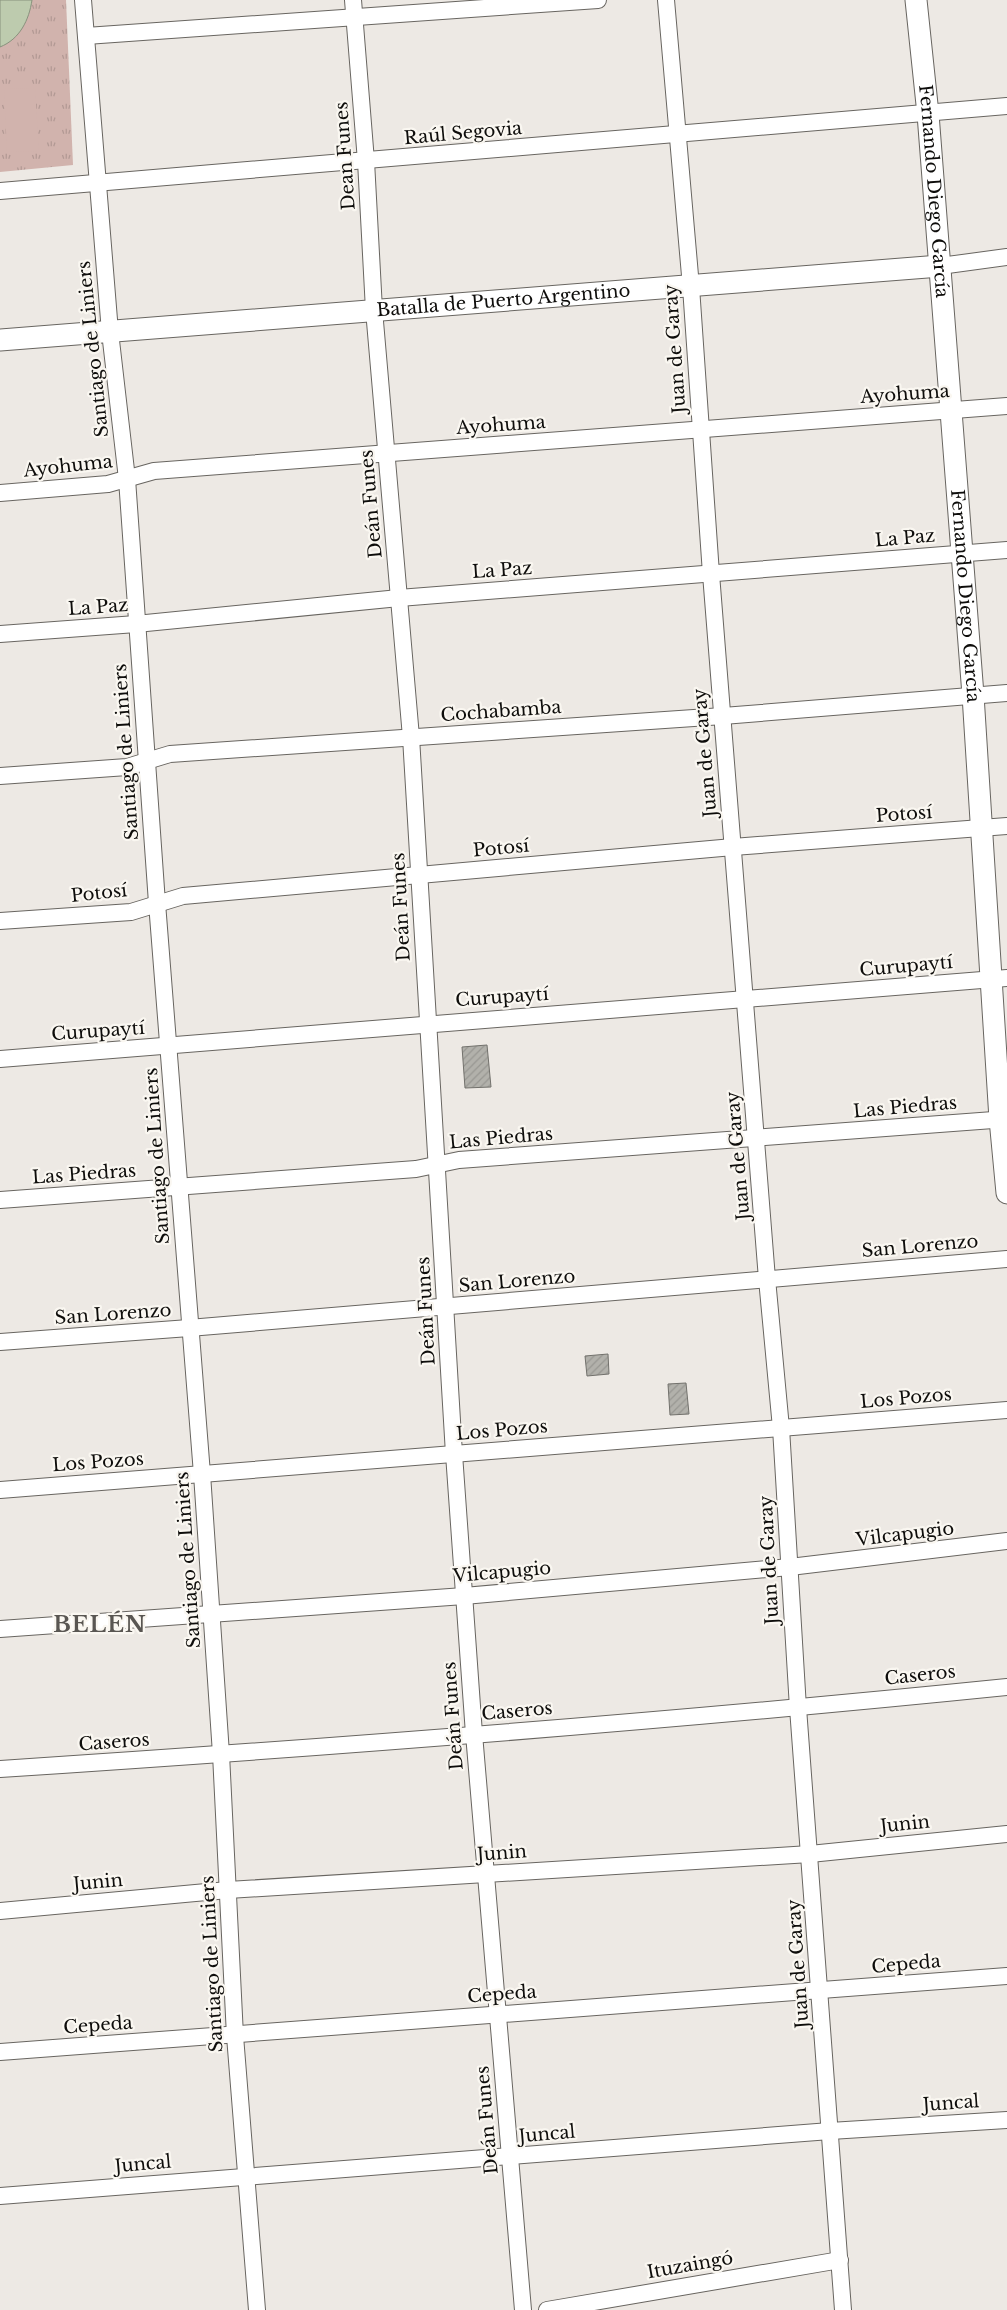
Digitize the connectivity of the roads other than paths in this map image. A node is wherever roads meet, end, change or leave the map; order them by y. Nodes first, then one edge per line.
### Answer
1 (83, 0) edge
2 (353, 0) edge
3 (598, 0) edge
4 (666, 0) edge
5 (916, 0) edge
6 (354, 17) junction
7 (86, 36) junction
8 (1007, 106) edge
9 (928, 114) junction
10 (677, 134) junction
11 (366, 161) junction
12 (97, 182) junction
13 (0, 191) edge
14 (1007, 257) edge
15 (940, 266) junction
16 (691, 287) junction
17 (374, 310) junction
18 (110, 332) junction
19 (0, 340) edge
20 (1007, 406) edge
21 (951, 411) junction
22 (700, 430) junction
23 (387, 454) junction
24 (127, 479) junction
25 (0, 493) edge
26 (1007, 550) edge
27 (961, 553) junction
28 (711, 574) junction
29 (399, 598) junction
30 (136, 624) junction
31 (0, 634) edge
32 (1007, 693) edge
33 (973, 696) junction
34 (723, 716) junction
35 (411, 737) junction
36 (148, 762) junction
37 (0, 776) edge
38 (1007, 826) edge
39 (981, 828) junction
40 (733, 847) junction
41 (420, 875) junction
42 (157, 903) junction
43 (0, 922) edge
44 (999, 978) edge
45 (745, 998) junction
46 (428, 1023) junction
47 (169, 1046) junction
48 (0, 1058) edge
49 (1004, 1119) edge
50 (756, 1139) junction
51 (436, 1164) junction
52 (180, 1188) junction
53 (1007, 1193) edge
54 (0, 1200) edge
55 (1007, 1260) edge
56 (767, 1279) junction
57 (446, 1307) junction
58 (189, 1328) junction
59 (0, 1342) edge
60 (1007, 1410) edge
61 (782, 1428) junction
62 (454, 1454) junction
63 (202, 1474) junction
64 (0, 1490) edge
65 (1007, 1542) edge
66 (790, 1567) junction
67 (464, 1596) junction
68 (212, 1613) junction
69 (0, 1629) edge
70 (1007, 1687) edge
71 (798, 1708) junction
72 (474, 1734) junction
73 (221, 1754) junction
74 (0, 1769) edge
75 (1007, 1834) edge
76 (810, 1854) junction
77 (486, 1874) junction
78 (228, 1890) junction
79 (0, 1911) edge
80 (1007, 1976) edge
81 (819, 1991) junction
82 (497, 2014) junction
83 (235, 2036) junction
84 (0, 2052) edge
85 (1007, 2120) edge
86 (830, 2131) junction
87 (510, 2157) junction
88 (246, 2176) junction
89 (0, 2196) edge
90 (840, 2260) junction
91 (257, 2310) edge
92 (523, 2310) edge
93 (547, 2310) edge
94 (843, 2310) edge

1 - 7 street, Santiago de Liniers
2 - 6 street, Dean Funes
3 - 6 street
4 - 10 street, Juan de Garay
5 - 9 main road, Fernando Diego García
6 - 7 street
6 - 11 street, Dean Funes
7 - 12 street, Santiago de Liniers
8 - 9 street, Raúl Segovia
9 - 10 street, Raúl Segovia
9 - 15 main road, Fernando Diego García
10 - 11 street, Raúl Segovia
10 - 16 street, Juan de Garay
11 - 12 street, Raúl Segovia
11 - 17 street, Dean Funes
12 - 13 street, Raúl Segovia
12 - 18 street, Santiago de Liniers
14 - 15 street, Batalla de Puerto Argentino
15 - 16 main road, Batalla de Puerto Argentino
15 - 21 main road, Fernando Diego García
16 - 17 main road, Batalla de Puerto Argentino
16 - 22 street, Juan de Garay
17 - 18 main road, Batalla de Puerto Argentino
17 - 23 street, Deán Funes
18 - 19 main road, Batalla de Puerto Argentino
18 - 24 street, Santiago de Liniers
20 - 21 street, Ayohuma
21 - 22 street, Ayohuma
21 - 27 main road, Fernando Diego García
22 - 23 street, Ayohuma
22 - 28 street, Juan de Garay
23 - 24 street, Ayohuma
23 - 29 street, Deán Funes
24 - 25 street, Ayohuma
24 - 30 street, Santiago de Liniers
26 - 27 street, La Paz
27 - 28 street, La Paz
27 - 33 main road, Fernando Diego García
28 - 29 street, La Paz
28 - 34 street, Juan de Garay
29 - 30 street, La Paz
29 - 35 street, Deán Funes
30 - 31 street, La Paz
30 - 36 street, Santiago de Liniers
32 - 33 street, Cochabamba
33 - 34 street, Cochabamba
33 - 39 main road, Fernando Diego García
34 - 35 street, Cochabamba
34 - 40 street, Juan de Garay
35 - 36 street, Cochabamba
35 - 41 street, Deán Funes
36 - 37 street, Cochabamba
36 - 42 street, Santiago de Liniers
38 - 39 street, Potosí
39 - 40 street, Potosí
39 - 44 main road, Fernando Diego García
40 - 41 street, Potosí
40 - 45 street, Juan de Garay
41 - 42 street, Potosí
41 - 46 street, Deán Funes
42 - 43 street, Potosí
42 - 47 street, Santiago de Liniers
44 - 45 street, Curupaytí
44 - 49 main road, Fernando Diego García
45 - 46 street, Curupaytí
45 - 50 street, Juan de Garay
46 - 47 street, Curupaytí
46 - 51 street, Deán Funes
47 - 48 street, Curupaytí
47 - 52 street, Santiago de Liniers
49 - 50 street, Las Piedras
49 - 53 main road, Fernando Diego García
50 - 51 street, Las Piedras
50 - 56 street, Juan de Garay
51 - 52 street, Las Piedras
51 - 57 street, Deán Funes
52 - 54 street, Las Piedras
52 - 58 street, Santiago de Liniers
55 - 56 street, San Lorenzo
56 - 57 street, San Lorenzo
56 - 61 street, Juan de Garay
57 - 58 street, San Lorenzo
57 - 62 street, Deán Funes
58 - 59 street, San Lorenzo
58 - 63 street, Santiago de Liniers
60 - 61 street, Los Pozos
61 - 62 street, Los Pozos
61 - 66 street, Juan de Garay
62 - 63 street, Los Pozos
62 - 67 street, Deán Funes
63 - 64 street, Los Pozos
63 - 68 street, Santiago de Liniers
65 - 66 street, Vilcapugio
66 - 67 street, Vilcapugio
66 - 71 street, Juan de Garay
67 - 68 street, Vilcapugio
67 - 72 street, Deán Funes
68 - 69 street, Vilcapugio
68 - 73 street, Santiago de Liniers
70 - 71 street, Caseros
71 - 72 street, Caseros
71 - 76 street, Juan de Garay
72 - 73 street, Caseros
72 - 77 street, Deán Funes
73 - 74 street, Caseros
73 - 78 street, Santiago de Liniers
75 - 76 street, Junin
76 - 77 street, Junin
76 - 81 street, Juan de Garay
77 - 78 street, Junin
77 - 82 street, Deán Funes
78 - 79 street, Junin
78 - 83 street, Santiago de Liniers
80 - 81 street, Cepeda
81 - 82 street, Cepeda
81 - 86 street, Juan de Garay
82 - 83 street, Cepeda
82 - 87 street, Deán Funes
83 - 84 street, Cepeda
83 - 88 street, Santiago de Liniers
85 - 86 street, Juncal
86 - 87 street, Juncal
86 - 90 street, Juan de Garay
87 - 88 street, Juncal
87 - 92 street, Deán Funes
88 - 89 street, Juncal
88 - 91 street, Santiago de Liniers
90 - 93 street, Ituzaingó
90 - 94 street, Juan de Garay

